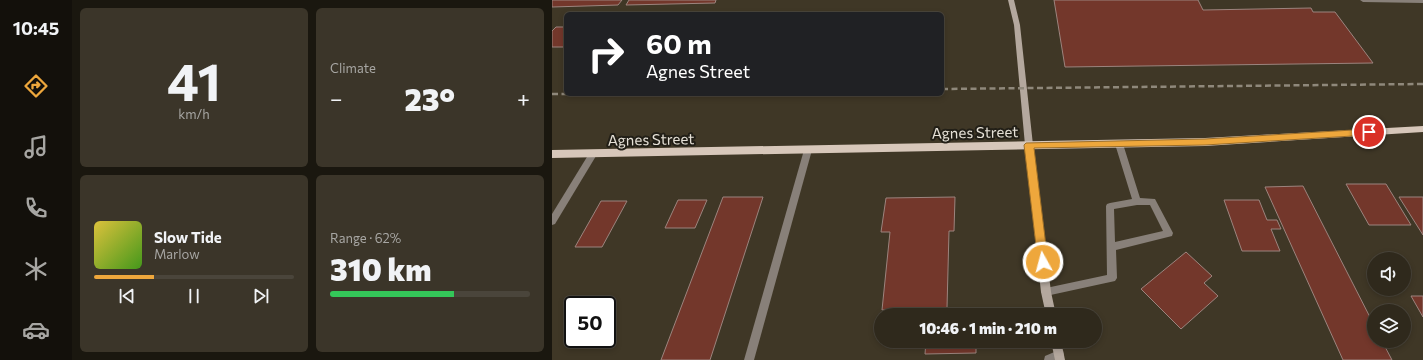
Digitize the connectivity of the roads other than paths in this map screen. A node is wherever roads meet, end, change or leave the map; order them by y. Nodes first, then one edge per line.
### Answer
1 (1011, 0) edge
2 (1363, 0) edge
3 (1423, 1) edge
4 (1423, 128) edge
5 (1119, 144) junction
6 (1029, 145) junction
7 (808, 150) junction
8 (552, 154) edge
9 (593, 154) junction
10 (1137, 202) junction
11 (552, 221) edge
12 (1111, 247) junction
13 (1046, 292) junction
14 (1049, 308) edge
15 (1058, 348) edge
16 (1060, 358) edge
17 (748, 360) edge
18 (1049, 360) edge

1 - 6 main road
2 - 3 street
4 - 5 main road, Agnes Street
5 - 6 main road, Agnes Street
5 - 10 street
6 - 7 main road, Agnes Street
6 - 13 main road
7 - 9 main road, Agnes Street
7 - 17 street
8 - 9 main road, Agnes Street
9 - 11 street
10 - 12 street
10 - 12 street
12 - 13 street
13 - 14 main road
15 - 16 main road
16 - 18 street

